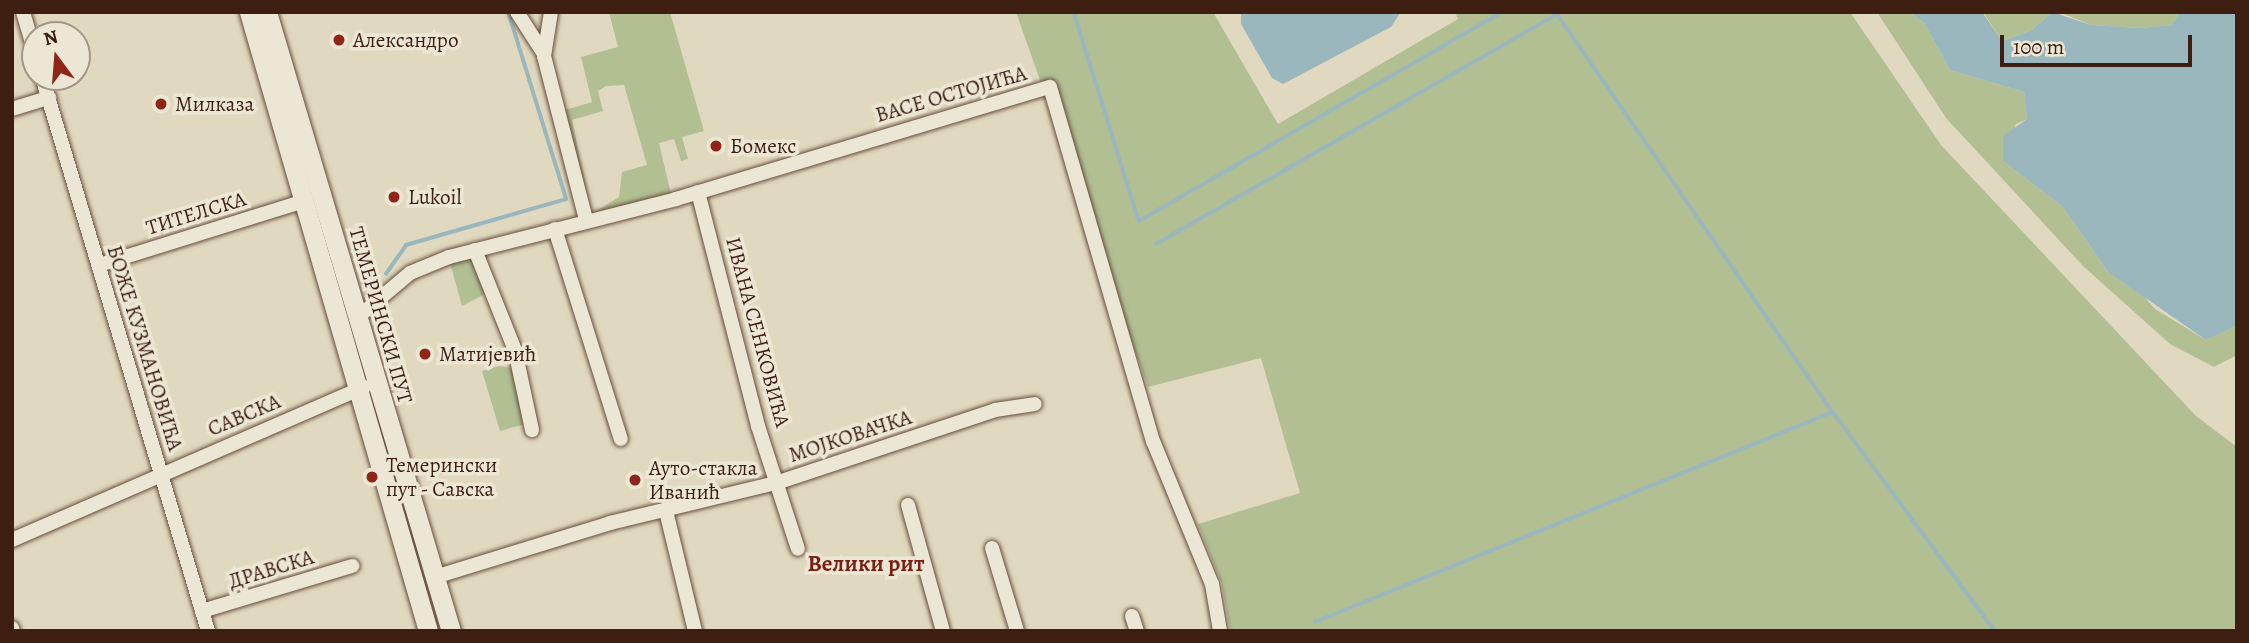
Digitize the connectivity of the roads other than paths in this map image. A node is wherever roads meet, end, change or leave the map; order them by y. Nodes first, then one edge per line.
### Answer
1 (248, 12) edge
2 (267, 12) edge
3 (517, 12) edge
4 (551, 12) edge
5 (544, 54) junction
6 (47, 91) edge
7 (49, 98) junction
8 (12, 109) edge
9 (698, 192) junction
10 (305, 201) junction
11 (586, 220) junction
12 (555, 229) junction
13 (475, 250) junction
14 (99, 265) junction
15 (358, 317) junction
16 (377, 383) junction
17 (358, 389) junction
18 (1035, 404) dead end
19 (532, 430) dead end
20 (621, 439) dead end
21 (161, 474) junction
22 (779, 482) junction
23 (908, 505) dead end
24 (666, 510) junction
25 (12, 540) edge
26 (992, 548) dead end
27 (798, 549) dead end
28 (352, 566) dead end
29 (435, 577) junction
30 (202, 611) junction
31 (1132, 616) dead end
32 (208, 631) edge
33 (428, 631) edge
34 (451, 631) edge
35 (695, 631) edge
36 (943, 631) edge
37 (1017, 631) edge
38 (1137, 631) edge
39 (1220, 631) edge

1 - 10 main road, ТЕМЕРИНСКИ ПУТ
2 - 15 main road, ТЕМЕРИНСКИ ПУТ
3 - 5 street
4 - 5 street
5 - 11 street
6 - 7 street, БОЖЕ КУЗМАНОВИЋА
7 - 8 street
7 - 14 street, БОЖЕ КУЗМАНОВИЋА
9 - 11 street, ВАСЕ ОСТОЈИЋА
9 - 22 street, ИВАНА СЕНКОВИЋА
9 - 39 street, ВАСЕ ОСТОЈИЋА
10 - 14 street, ТИТЕЛСКА
10 - 17 main road, ТЕМЕРИНСКИ ПУТ
11 - 12 street, ВАСЕ ОСТОЈИЋА
12 - 13 street, ВАСЕ ОСТОЈИЋА
12 - 20 street
13 - 15 street, ВАСЕ ОСТОЈИЋА
13 - 19 street
14 - 21 street, БОЖЕ КУЗМАНОВИЋА
15 - 16 main road, ТЕМЕРИНСКИ ПУТ
16 - 17 street, САВСКА
16 - 29 main road, ТЕМЕРИНСКИ ПУТ
17 - 21 street, САВСКА
17 - 33 main road, ТЕМЕРИНСКИ ПУТ
18 - 22 street, МОЈКОВАЧКА
21 - 25 street, САВСКА
21 - 30 street, БОЖЕ КУЗМАНОВИЋА
22 - 24 street, МОЈКОВАЧКА
22 - 27 street, ИВАНА СЕНКОВИЋА
23 - 36 street
24 - 29 street, МОЈКОВАЧКА
24 - 35 street
26 - 37 street
28 - 30 street, ДРАВСКА
29 - 34 main road, ТЕМЕРИНСКИ ПУТ
30 - 32 street, БОЖЕ КУЗМАНОВИЋА
31 - 38 street

